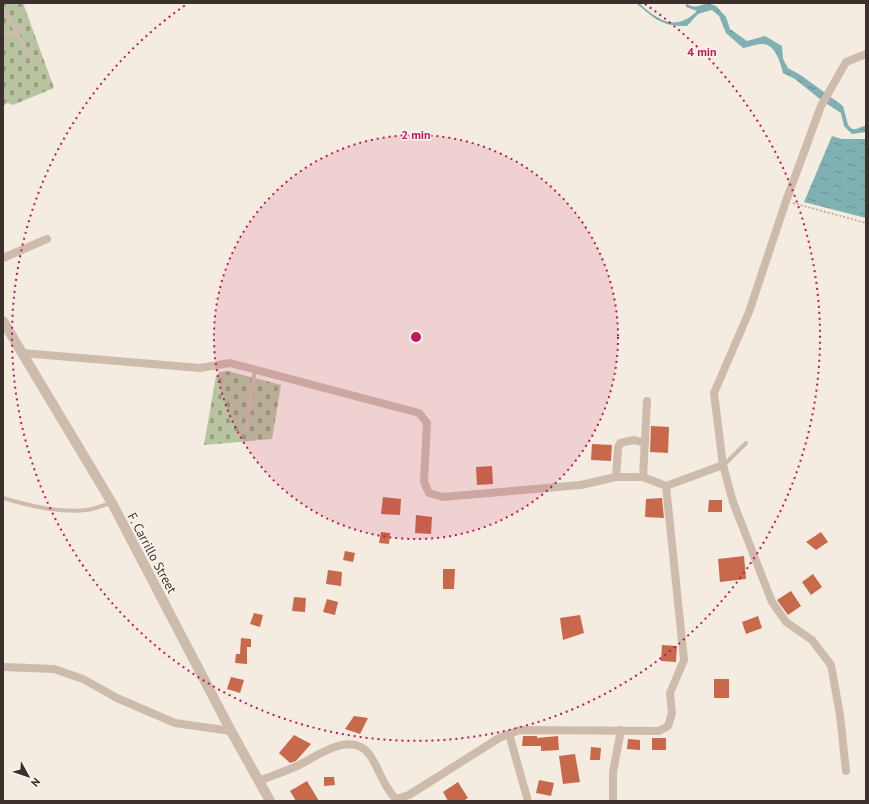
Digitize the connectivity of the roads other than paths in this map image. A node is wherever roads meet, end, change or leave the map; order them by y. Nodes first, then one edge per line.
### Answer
1 (3, 8) edge
2 (23, 27) dead end
3 (16, 30) junction
4 (3, 37) edge
5 (866, 54) edge
6 (33, 62) dead end
7 (48, 239) dead end
8 (3, 258) edge
9 (3, 321) edge
10 (22, 353) junction
11 (256, 369) junction
12 (646, 401) dead end
13 (246, 431) dead end
14 (645, 443) junction
15 (746, 443) dead end
16 (723, 465) junction
17 (616, 477) junction
18 (643, 477) junction
19 (666, 486) junction
20 (3, 498) edge
21 (112, 503) junction
22 (3, 668) edge
23 (621, 730) junction
24 (231, 731) junction
25 (509, 734) junction
26 (846, 771) dead end
27 (259, 781) junction
28 (270, 801) edge
29 (528, 801) edge
30 (613, 801) edge

1 - 3 lane
2 - 3 lane
3 - 4 lane
3 - 6 lane
5 - 16 street
7 - 8 street
9 - 10 street, F. Carrillo Street
10 - 11 street
10 - 21 street, F. Carrillo Street
11 - 13 lane
11 - 17 street
12 - 14 street
14 - 17 street
14 - 18 street
15 - 16 lane
16 - 19 street
16 - 26 street
17 - 18 street
18 - 19 street
19 - 23 street
20 - 21 lane
21 - 24 street, F. Carrillo Street
22 - 24 street
23 - 25 street
23 - 30 street
24 - 27 street, F. Carrillo Street
25 - 27 street
25 - 29 street
27 - 28 street, F. Carrillo Street

